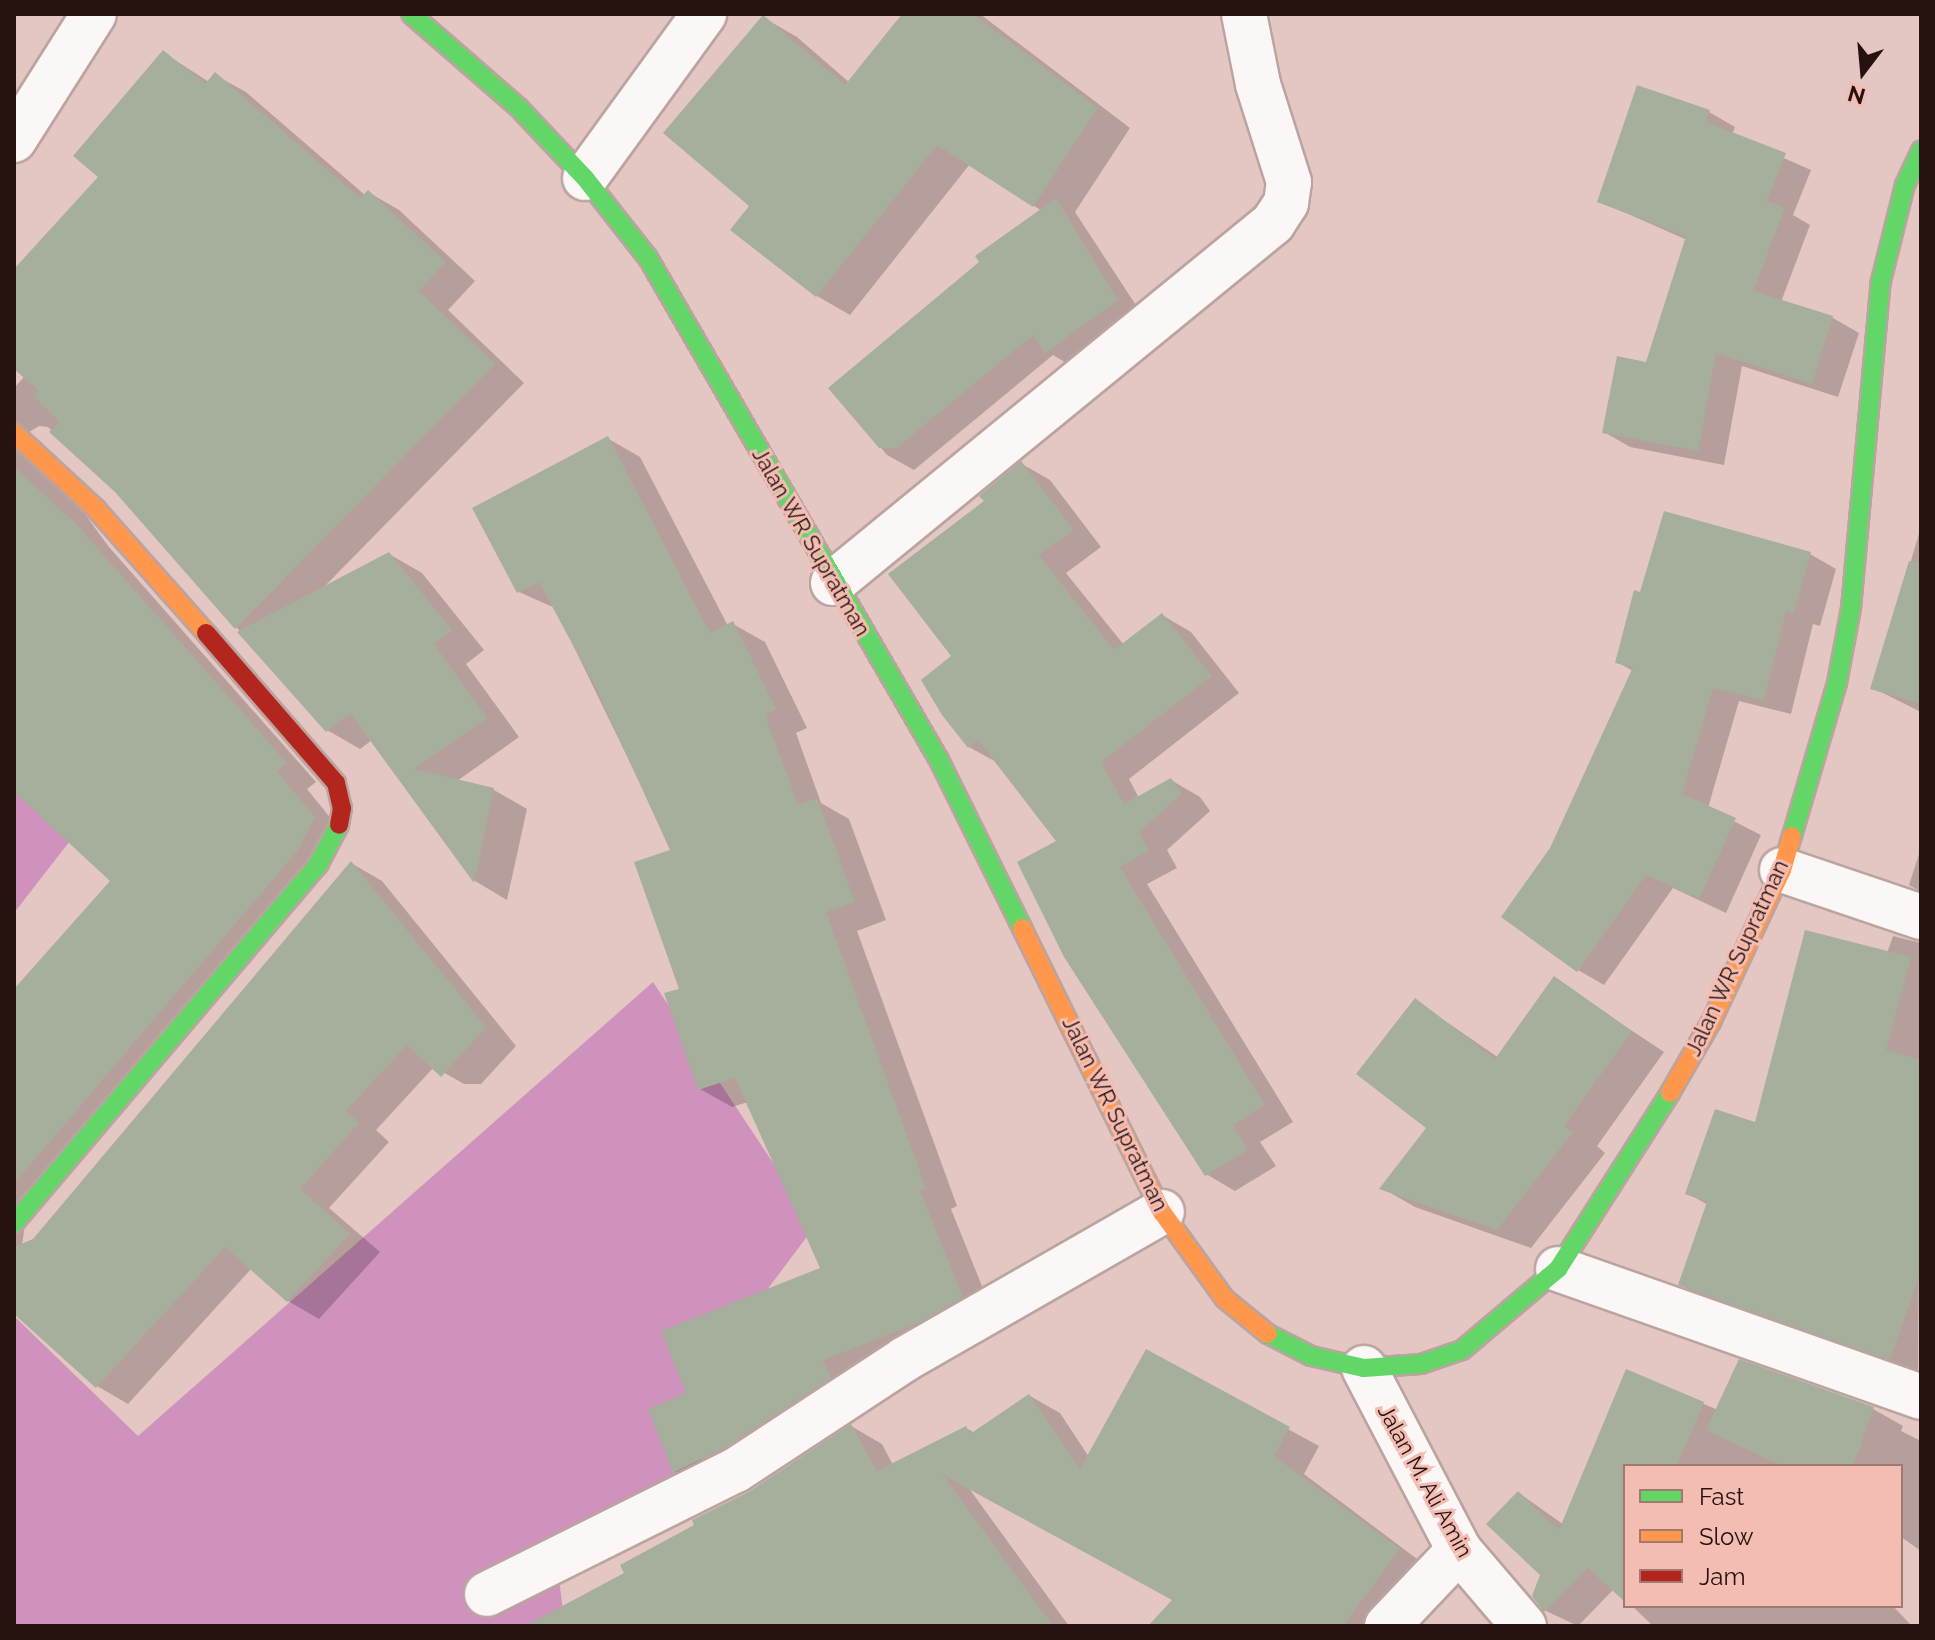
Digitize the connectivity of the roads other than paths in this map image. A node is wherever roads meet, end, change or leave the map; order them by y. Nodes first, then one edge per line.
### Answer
1 (94, 14) edge
2 (411, 14) edge
3 (704, 14) edge
4 (1244, 14) edge
5 (14, 140) edge
6 (1921, 150) edge
7 (585, 178) junction
8 (14, 433) edge
9 (833, 583) junction
10 (1782, 870) junction
11 (1921, 917) edge
12 (1162, 1212) junction
13 (14, 1223) edge
14 (1558, 1269) junction
15 (1364, 1368) junction
16 (1921, 1397) edge
17 (1459, 1550) junction
18 (487, 1594) dead end
19 (1387, 1626) edge
20 (1524, 1626) edge

1 - 5 street
2 - 7 main road, Jalan WR Supratman
3 - 7 street
4 - 9 street
6 - 10 main road, Jalan WR Supratman
7 - 9 main road, Jalan WR Supratman
8 - 13 main road
9 - 12 main road, Jalan WR Supratman
10 - 11 street
10 - 14 main road, Jalan WR Supratman
12 - 15 main road, Jalan WR Supratman
12 - 18 street
14 - 15 main road, Jalan WR Supratman
14 - 16 street
15 - 17 street, Jalan M. Ali Amin
17 - 19 street
17 - 20 street, Jalan M. Ali Amin

